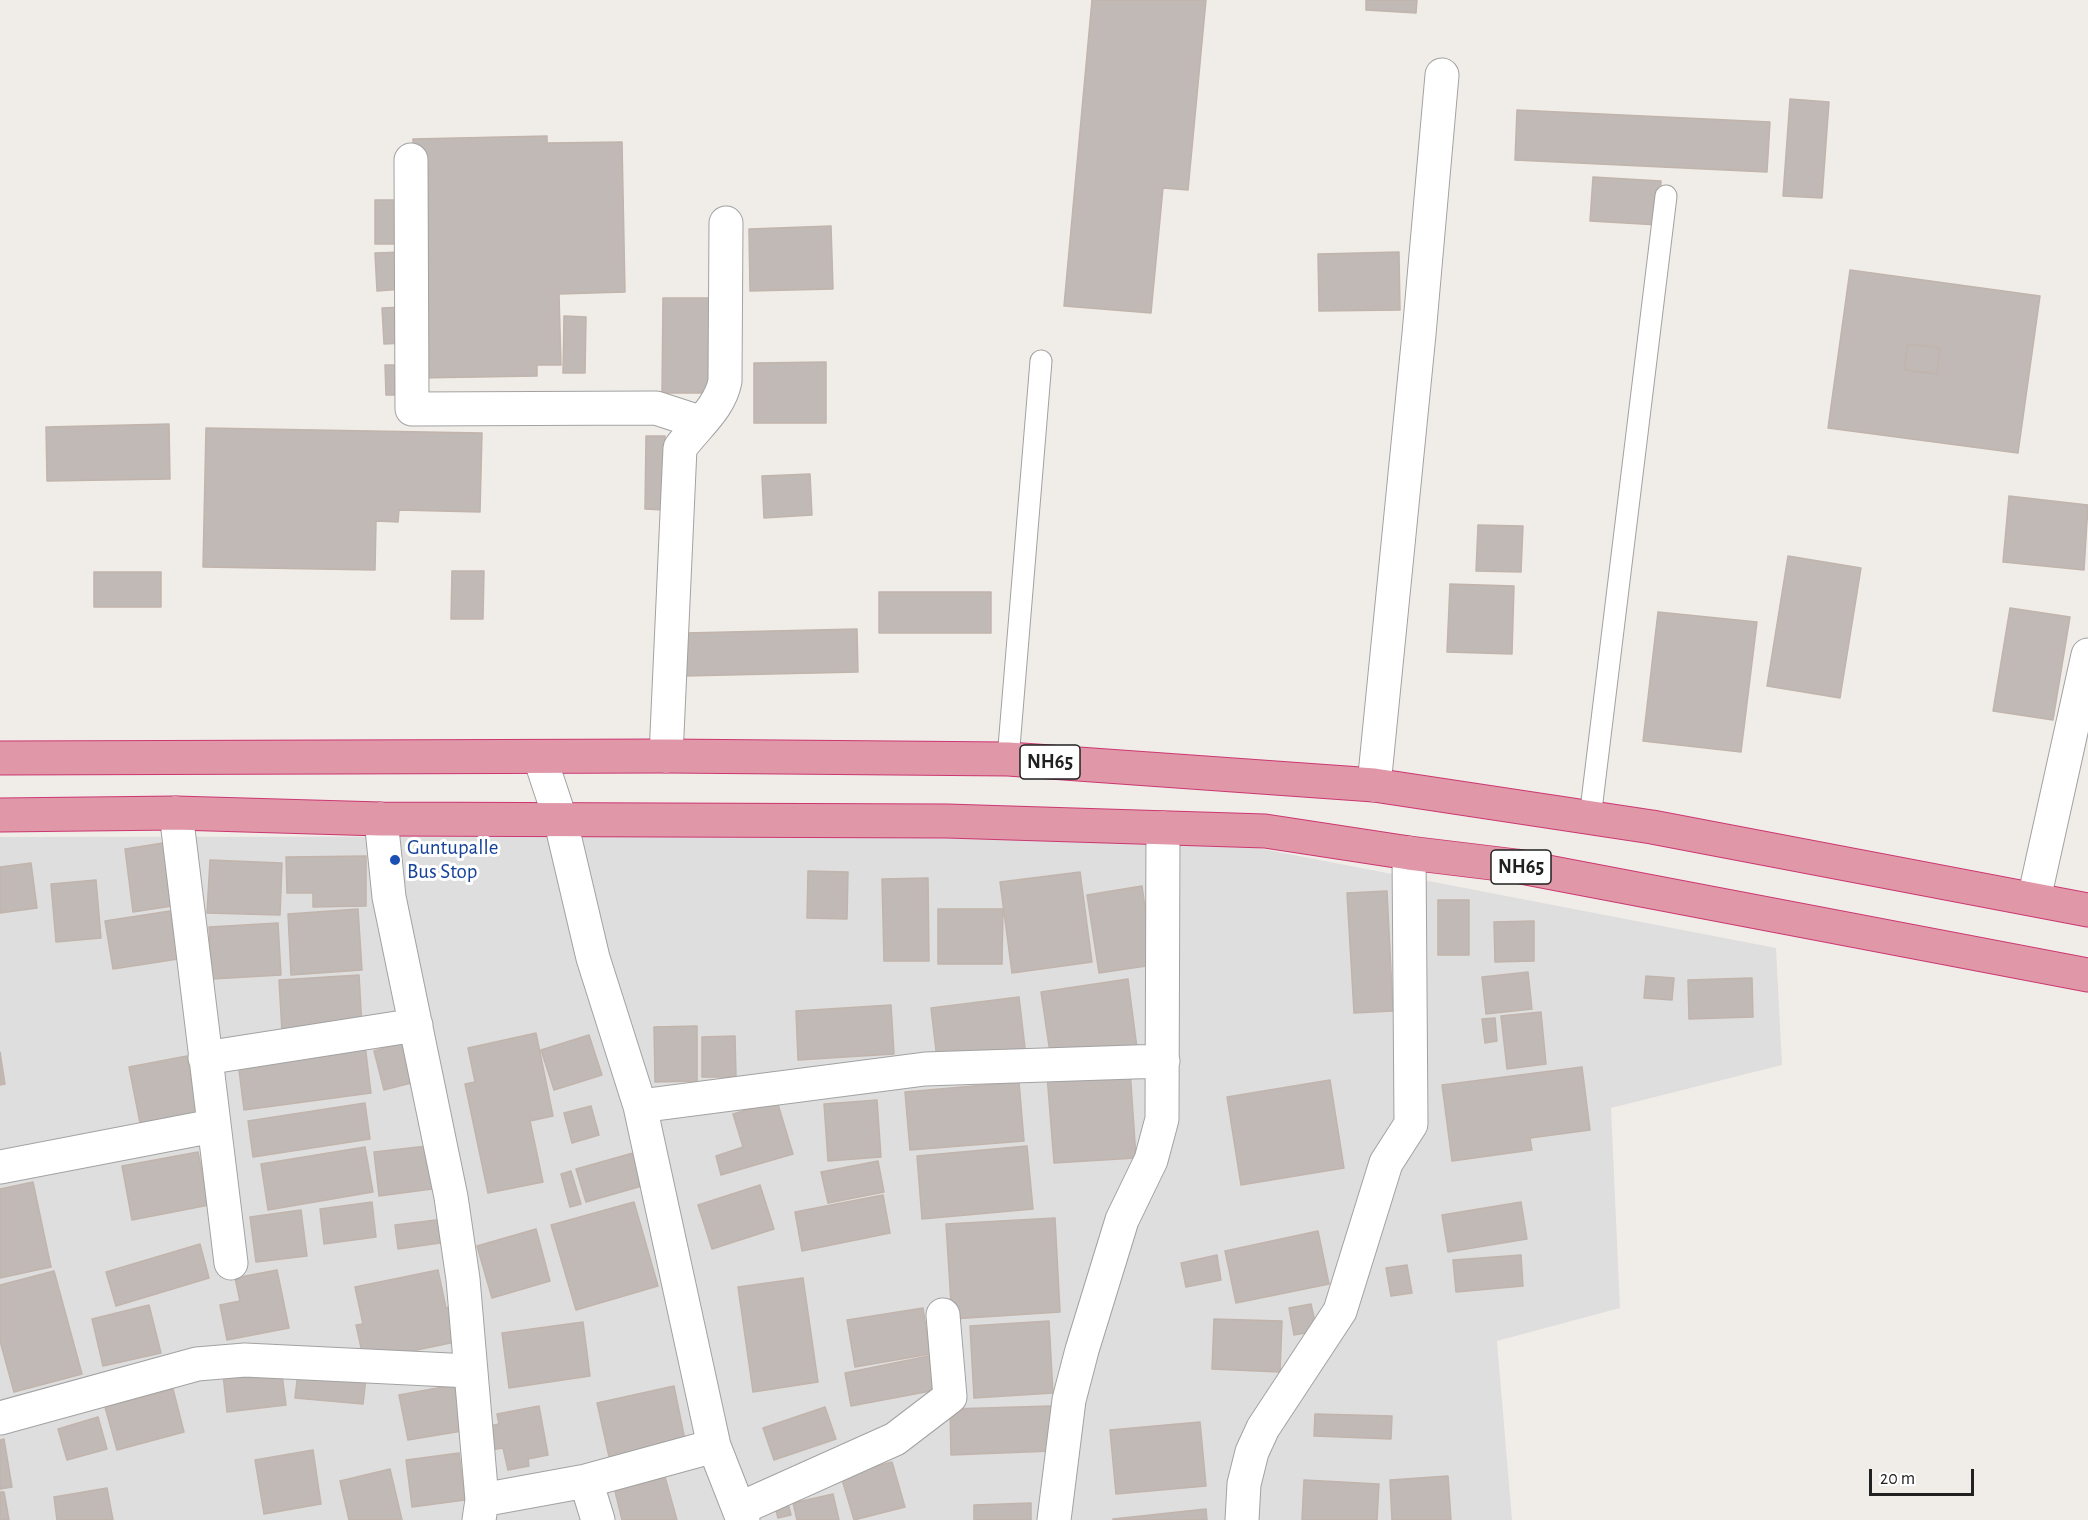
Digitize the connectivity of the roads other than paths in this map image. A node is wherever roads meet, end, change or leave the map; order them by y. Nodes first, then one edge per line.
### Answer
1 (1442, 75) dead end
2 (411, 160) dead end
3 (1666, 196) dead end
4 (726, 223) dead end
5 (1041, 361) dead end
6 (699, 422) junction
7 (2088, 655) edge
8 (666, 756) junction
9 (0, 758) edge
10 (540, 758) junction
11 (1008, 759) junction
12 (1374, 786) junction
13 (176, 813) junction
14 (0, 815) edge
15 (560, 818) junction
16 (1590, 818) junction
17 (381, 819) junction
18 (1162, 828) junction
19 (1409, 853) junction
20 (2034, 899) junction
21 (2088, 910) edge
22 (2088, 975) edge
23 (416, 1025) junction
24 (205, 1058) junction
25 (1163, 1061) junction
26 (640, 1106) junction
27 (213, 1126) junction
28 (0, 1167) edge
29 (231, 1263) dead end
30 (943, 1315) dead end
31 (470, 1371) junction
32 (0, 1418) edge
33 (714, 1446) junction
34 (586, 1481) junction
35 (480, 1510) edge
36 (741, 1514) edge
37 (598, 1520) edge
38 (1054, 1520) edge
39 (1242, 1520) edge

1 - 12 street
2 - 6 street
3 - 16 lane
4 - 6 street
5 - 11 lane
6 - 8 street
7 - 20 street
8 - 10 highway, NH65
8 - 11 highway, NH65
9 - 10 highway, NH65
10 - 15 street
11 - 12 highway, NH65
12 - 16 highway, NH65
13 - 14 highway, NH65
13 - 17 highway, NH65
13 - 24 street
15 - 17 highway, NH65
15 - 18 highway, NH65
15 - 26 street
16 - 20 highway, NH65
17 - 23 street
18 - 19 highway, NH65
18 - 25 street
19 - 22 highway, NH65
19 - 39 street
20 - 21 highway, NH65
23 - 24 street
23 - 31 street
24 - 27 street
25 - 26 street
25 - 38 street
26 - 33 street
27 - 28 street
27 - 29 street
30 - 36 street
31 - 32 street
31 - 35 street
33 - 34 street
33 - 36 street
34 - 35 street
34 - 37 street

